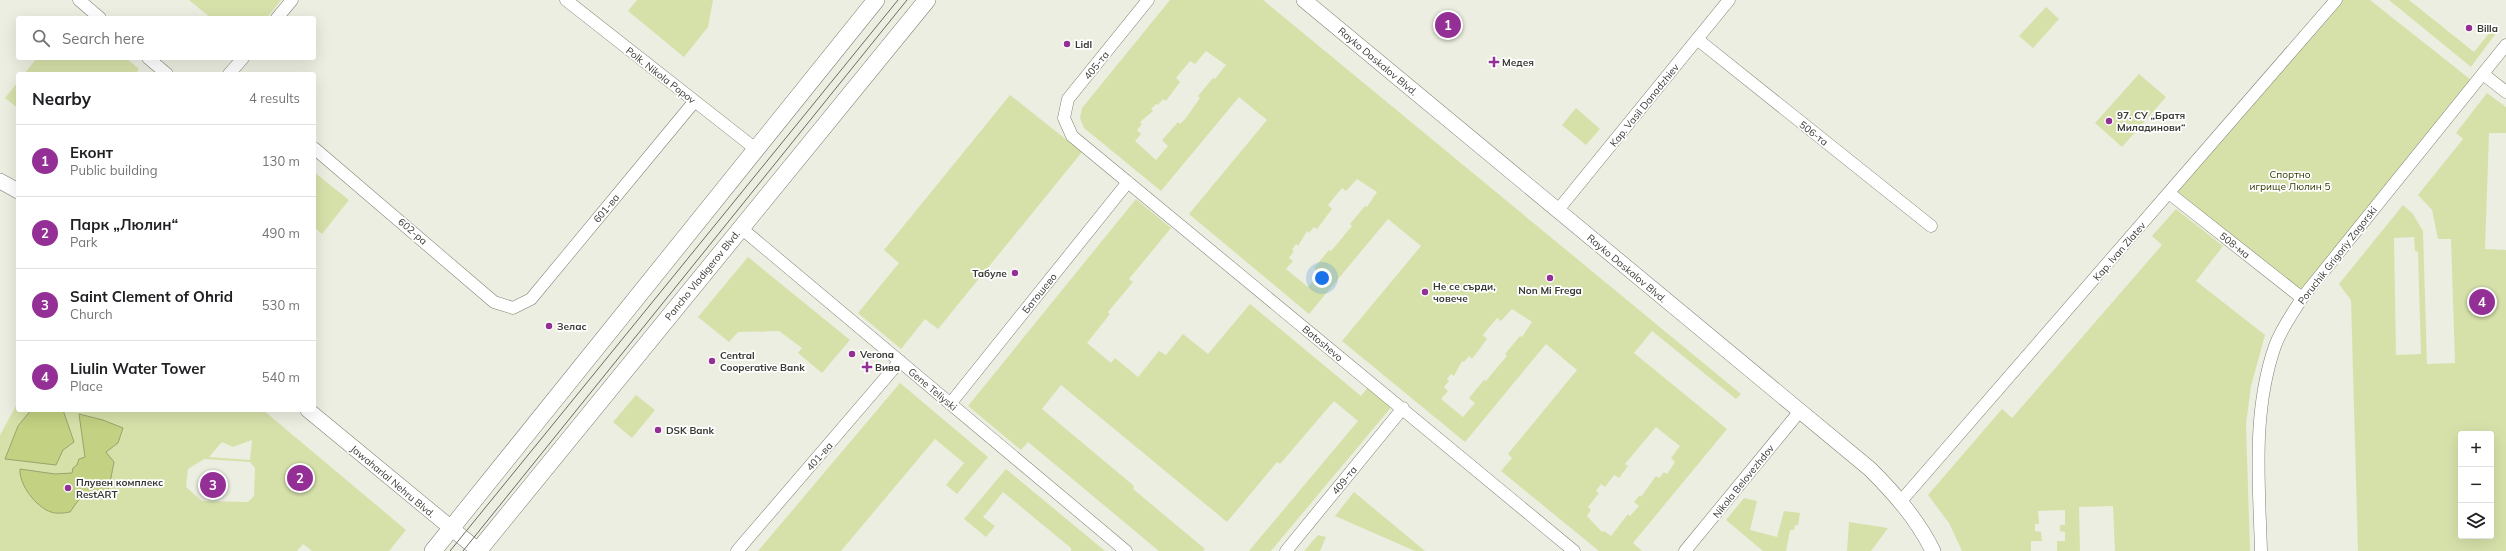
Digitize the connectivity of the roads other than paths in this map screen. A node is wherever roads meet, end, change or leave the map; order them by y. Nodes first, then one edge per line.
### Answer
1 (79, 0) edge
2 (292, 0) edge
3 (566, 0) edge
4 (876, 0) edge
5 (927, 0) edge
6 (1148, 0) edge
7 (1729, 0) edge
8 (2336, 0) edge
9 (1307, 1) edge
10 (98, 16) edge
11 (279, 16) edge
12 (1697, 39) junction
13 (2506, 45) edge
14 (150, 60) edge
15 (241, 60) edge
16 (165, 72) edge
17 (231, 72) edge
18 (2483, 74) junction
19 (2506, 92) edge
20 (694, 102) junction
21 (1072, 136) joint
22 (316, 150) edge
23 (757, 150) junction
24 (0, 181) edge
25 (1128, 182) junction
26 (16, 190) edge
27 (2169, 193) junction
28 (1558, 210) junction
29 (1931, 226) dead end
30 (741, 228) junction
31 (2302, 298) junction
32 (514, 308) joint
33 (900, 361) junction
34 (950, 404) junction
35 (1403, 408) junction
36 (1800, 411) junction
37 (310, 412) edge
38 (1901, 501) junction
39 (451, 529) junction
40 (433, 551) edge
41 (478, 551) edge
42 (737, 551) edge
43 (1126, 551) edge
44 (1286, 551) edge
45 (1574, 551) edge
46 (1685, 551) edge
47 (1933, 551) edge
48 (2261, 551) edge

1 - 10 street
2 - 11 street
3 - 20 street, Polk. Nikola Popov
4 - 23 main road
5 - 30 main road, Pancho Vladigerov Blvd.
6 - 21 street, 405-та
7 - 12 street, Kap. Vasil Danadzhiev
8 - 27 street, Kap. Ivan Zlatev
9 - 28 street, Rayko Daskalov Blvd.
12 - 28 street, Kap. Vasil Danadzhiev
12 - 29 street, 506-та
13 - 18 street, Poruchik Grigoriy Zagorski
14 - 16 street
15 - 17 street
18 - 19 street
18 - 31 street, Poruchik Grigoriy Zagorski
20 - 23 street, Polk. Nikola Popov
20 - 32 street, 601-ва
21 - 25 street, Batoshevo
22 - 32 street, 602-ра
23 - 39 main road
24 - 26 street
25 - 34 street, Батошево
25 - 35 street, Batoshevo
27 - 31 street, 508-ма
27 - 38 street, Kap. Ivan Zlatev
28 - 36 street, Rayko Daskalov Blvd.
30 - 33 street, Gene Teliyski
30 - 41 main road, Pancho Vladigerov Blvd.
31 - 48 street, Poruchik Grigoriy Zagorski
33 - 34 street, Gene Teliyski
33 - 42 street, 401-ва
34 - 43 street, Gene Teliyski
35 - 44 street, 409-та
35 - 45 street, Batoshevo
36 - 38 street, Rayko Daskalov Blvd.
36 - 46 street, Nikola Belovezhdov
37 - 39 street, Jawaharlal Nehru Blvd.
38 - 47 street, Rayko Daskalov Blvd.
39 - 40 main road
39 - 41 street, Jawaharlal Nehru Blvd.

